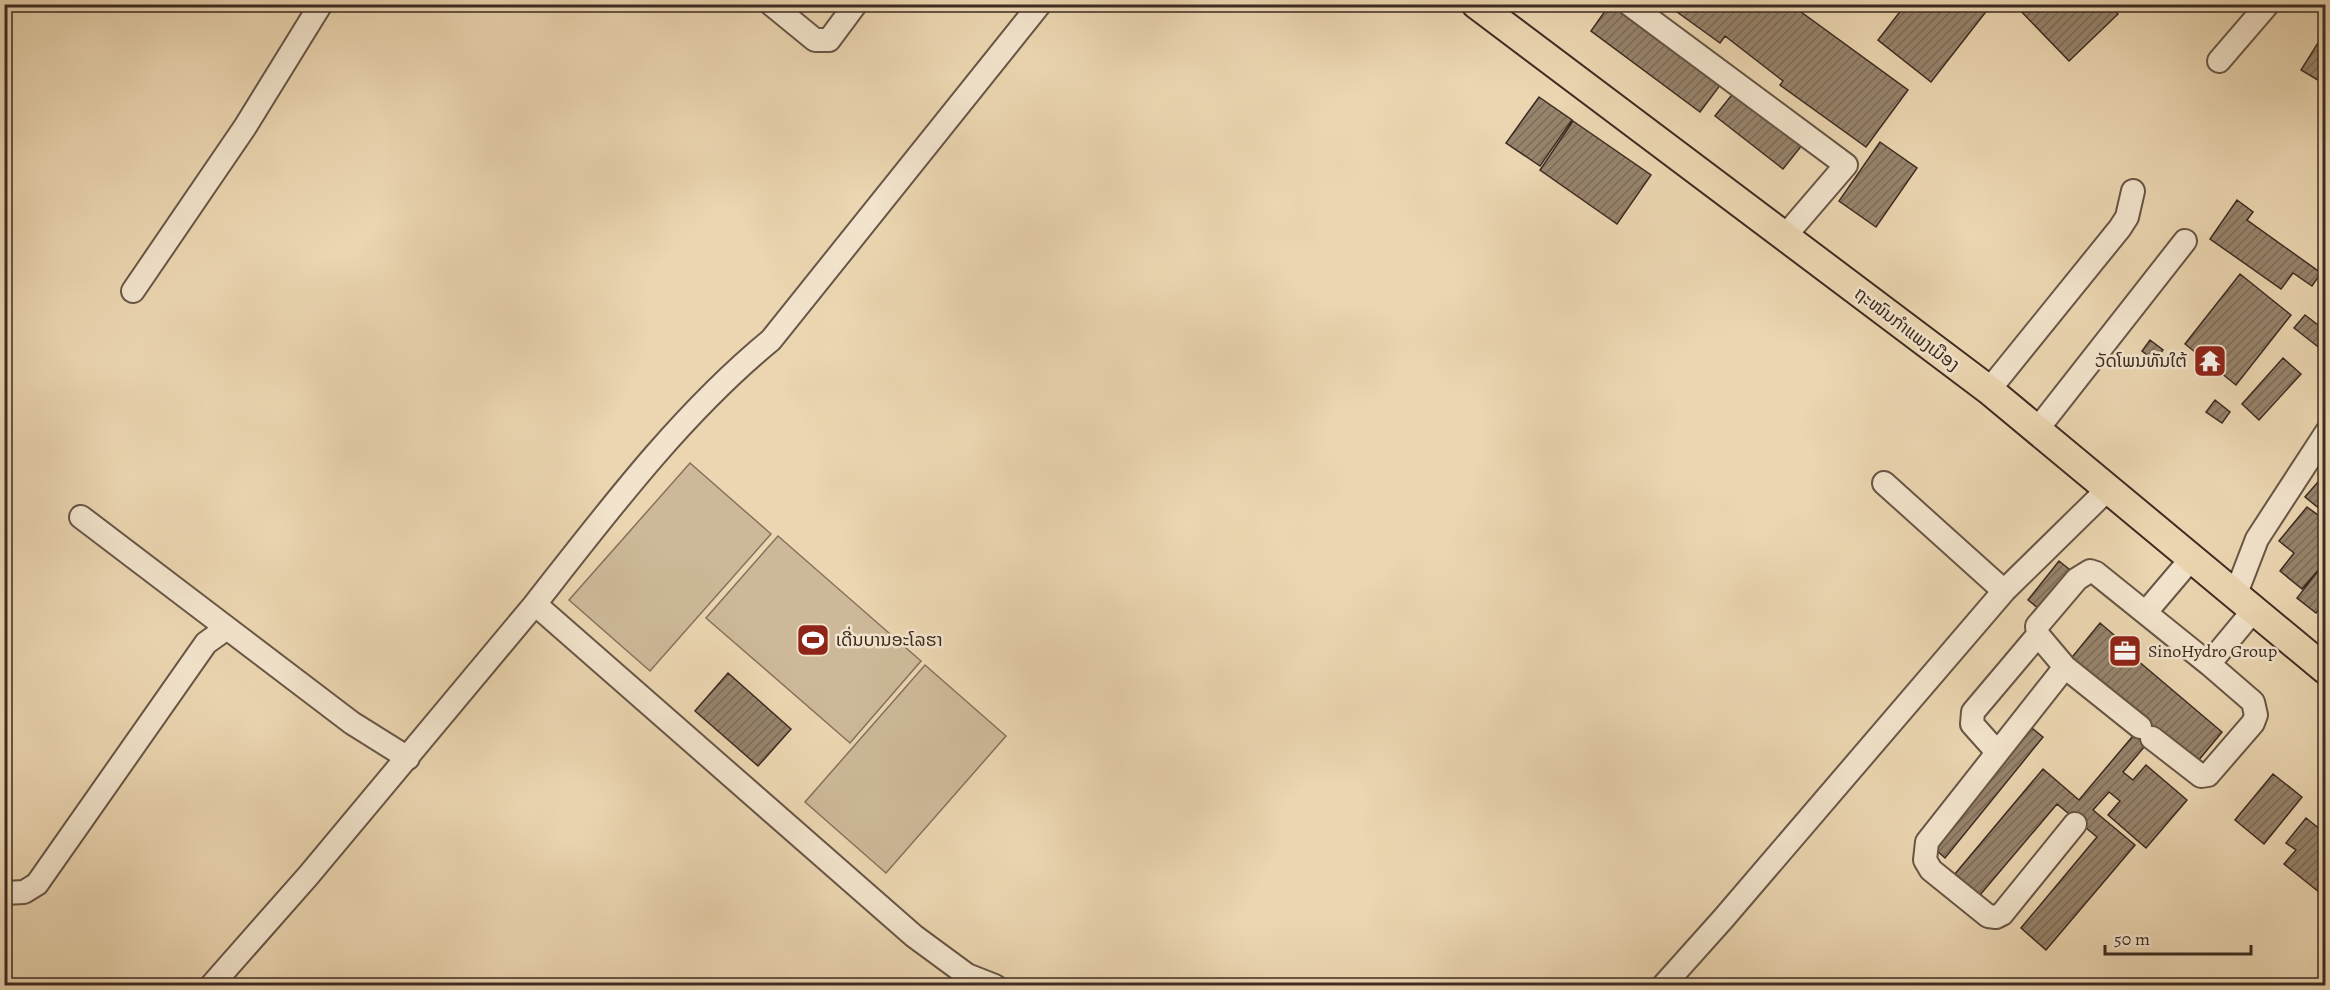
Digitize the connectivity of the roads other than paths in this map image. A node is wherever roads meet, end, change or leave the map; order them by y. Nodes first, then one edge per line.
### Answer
1 (321, 4) edge
2 (771, 4) edge
3 (1040, 4) edge
4 (1476, 4) edge
5 (1629, 4) edge
6 (2268, 4) edge
7 (855, 5) edge
8 (2219, 61) dead end
9 (2133, 191) dead end
10 (1785, 236) junction
11 (2185, 241) dead end
12 (133, 291) dead end
13 (1989, 390) junction
14 (2036, 431) junction
15 (2325, 433) edge
16 (1884, 483) dead end
17 (2108, 489) junction
18 (81, 517) dead end
19 (2191, 559) junction
20 (2004, 591) junction
21 (535, 604) junction
22 (2244, 604) junction
23 (2146, 612) junction
24 (227, 628) junction
25 (2038, 635) junction
26 (2209, 664) junction
27 (2065, 667) junction
28 (2325, 670) edge
29 (1997, 752) junction
30 (408, 758) junction
31 (2075, 825) dead end
32 (4, 893) edge
33 (211, 986) edge
34 (995, 986) edge
35 (1663, 986) edge

1 - 12 street
2 - 7 street
3 - 21 street
4 - 10 main road, ຖະໜົນກຳແພງເມືອງ
5 - 10 street
6 - 8 street
9 - 13 street
10 - 13 main road, ຖະໜົນກຳແພງເມືອງ
11 - 14 street
13 - 14 main road, ຖະໜົນກຳແພງເມືອງ
14 - 17 main road, ຖະໜົນກຳແພງເມືອງ
15 - 22 street
16 - 20 street
17 - 19 main road, ຖະໜົນກຳແພງເມືອງ
17 - 20 street
18 - 24 street
19 - 22 main road, ຖະໜົນກຳແພງເມືອງ
19 - 23 street
20 - 35 street
21 - 30 street
21 - 34 street
22 - 26 street
22 - 28 main road, ຖະໜົນກຳແພງເມືອງ
23 - 25 street
23 - 26 street
24 - 30 street
24 - 32 street
25 - 27 street
25 - 29 street
26 - 27 street
27 - 29 street
29 - 31 street
30 - 33 street

